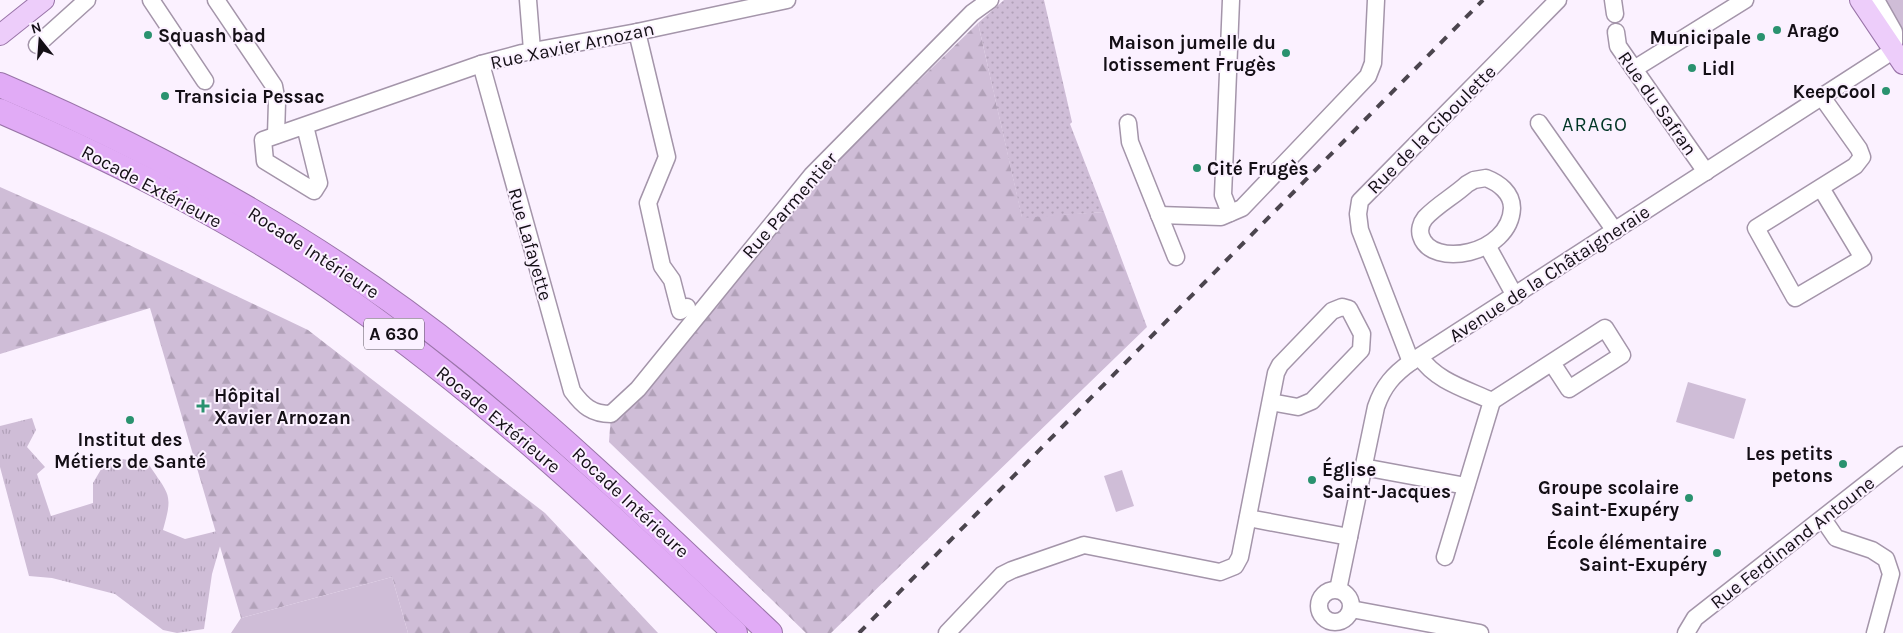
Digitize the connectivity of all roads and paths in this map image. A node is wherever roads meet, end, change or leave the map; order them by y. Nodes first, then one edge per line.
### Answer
1 (44, 0) edge
2 (87, 0) edge
3 (151, 0) edge
4 (216, 0) edge
5 (528, 0) edge
6 (788, 0) edge
7 (990, 0) edge
8 (1231, 0) edge
9 (1376, 0) edge
10 (1558, 0) edge
11 (1745, 0) edge
12 (1860, 0) edge
13 (1876, 0) edge
14 (637, 32) junction
15 (1616, 32) dead end
16 (0, 35) edge
17 (37, 45) dead end
18 (532, 50) junction
19 (1898, 57) edge
20 (481, 64) junction
21 (1634, 69) junction
22 (205, 81) dead end
23 (0, 85) edge
24 (1822, 97) junction
25 (0, 111) edge
26 (1540, 122) dead end
27 (1128, 123) dead end
28 (305, 126) junction
29 (276, 135) junction
30 (1706, 172) junction
31 (1821, 188) junction
32 (1230, 213) junction
33 (1159, 215) junction
34 (1615, 231) junction
35 (1488, 247) junction
36 (1176, 257) dead end
37 (1515, 296) junction
38 (687, 307) dead end
39 (1415, 360) junction
40 (1552, 362) dead end
41 (1492, 401) junction
42 (1271, 402) junction
43 (598, 414) joint
44 (1903, 455) edge
45 (1363, 467) junction
46 (1466, 486) junction
47 (1248, 518) junction
48 (1823, 519) junction
49 (1349, 537) junction
50 (1445, 557) dead end
51 (1338, 590) junction
52 (1351, 609) junction
53 (1331, 627) edge
54 (1422, 628) edge
55 (736, 633) edge
56 (770, 633) edge
57 (947, 633) edge
58 (1480, 633) edge
59 (1686, 633) edge
60 (1875, 633) edge

1 - 16 main road
2 - 17 street
3 - 22 street
4 - 29 street
5 - 18 street
6 - 14 street, Rue Xavier Arnozan
7 - 43 street, Rue Parmentier
8 - 32 street
9 - 32 street
10 - 39 street, Rue de la Ciboulette
11 - 21 street
12 - 19 main road
13 - 19 street
14 - 18 street, Rue Xavier Arnozan
14 - 38 street
15 - 21 street, Rue du Safran
18 - 20 street, Rue Xavier Arnozan
19 - 24 street, Avenue de la Châtaigneraie
20 - 28 street, Rue Xavier Arnozan
20 - 43 street, Rue Lafayette
21 - 30 street, Rue du Safran
23 - 56 highway, Rocade Intérieure / A 630
24 - 30 street, Avenue de la Châtaigneraie
24 - 31 street
25 - 55 highway, Rocade Extérieure / A 630
26 - 34 street
27 - 33 street
28 - 29 street, Rue Xavier Arnozan
28 - 29 street
30 - 34 street, Avenue de la Châtaigneraie
31 - 31 street
32 - 33 street
33 - 36 street
34 - 37 street, Avenue de la Châtaigneraie
35 - 35 street
35 - 37 street
37 - 39 street, Avenue de la Châtaigneraie
39 - 41 street
39 - 45 street, Avenue de la Châtaigneraie
40 - 41 street
41 - 46 street
42 - 42 street
42 - 47 street
44 - 48 street, Rue Ferdinand Antoune
45 - 46 street
45 - 49 street, Avenue de la Châtaigneraie
46 - 50 street
47 - 49 street
47 - 57 street
48 - 59 street, Rue Ferdinand Antoune
48 - 60 street
49 - 51 street, Avenue de la Châtaigneraie
51 - 52 street
51 - 53 street
52 - 53 street
52 - 54 street
54 - 58 street

